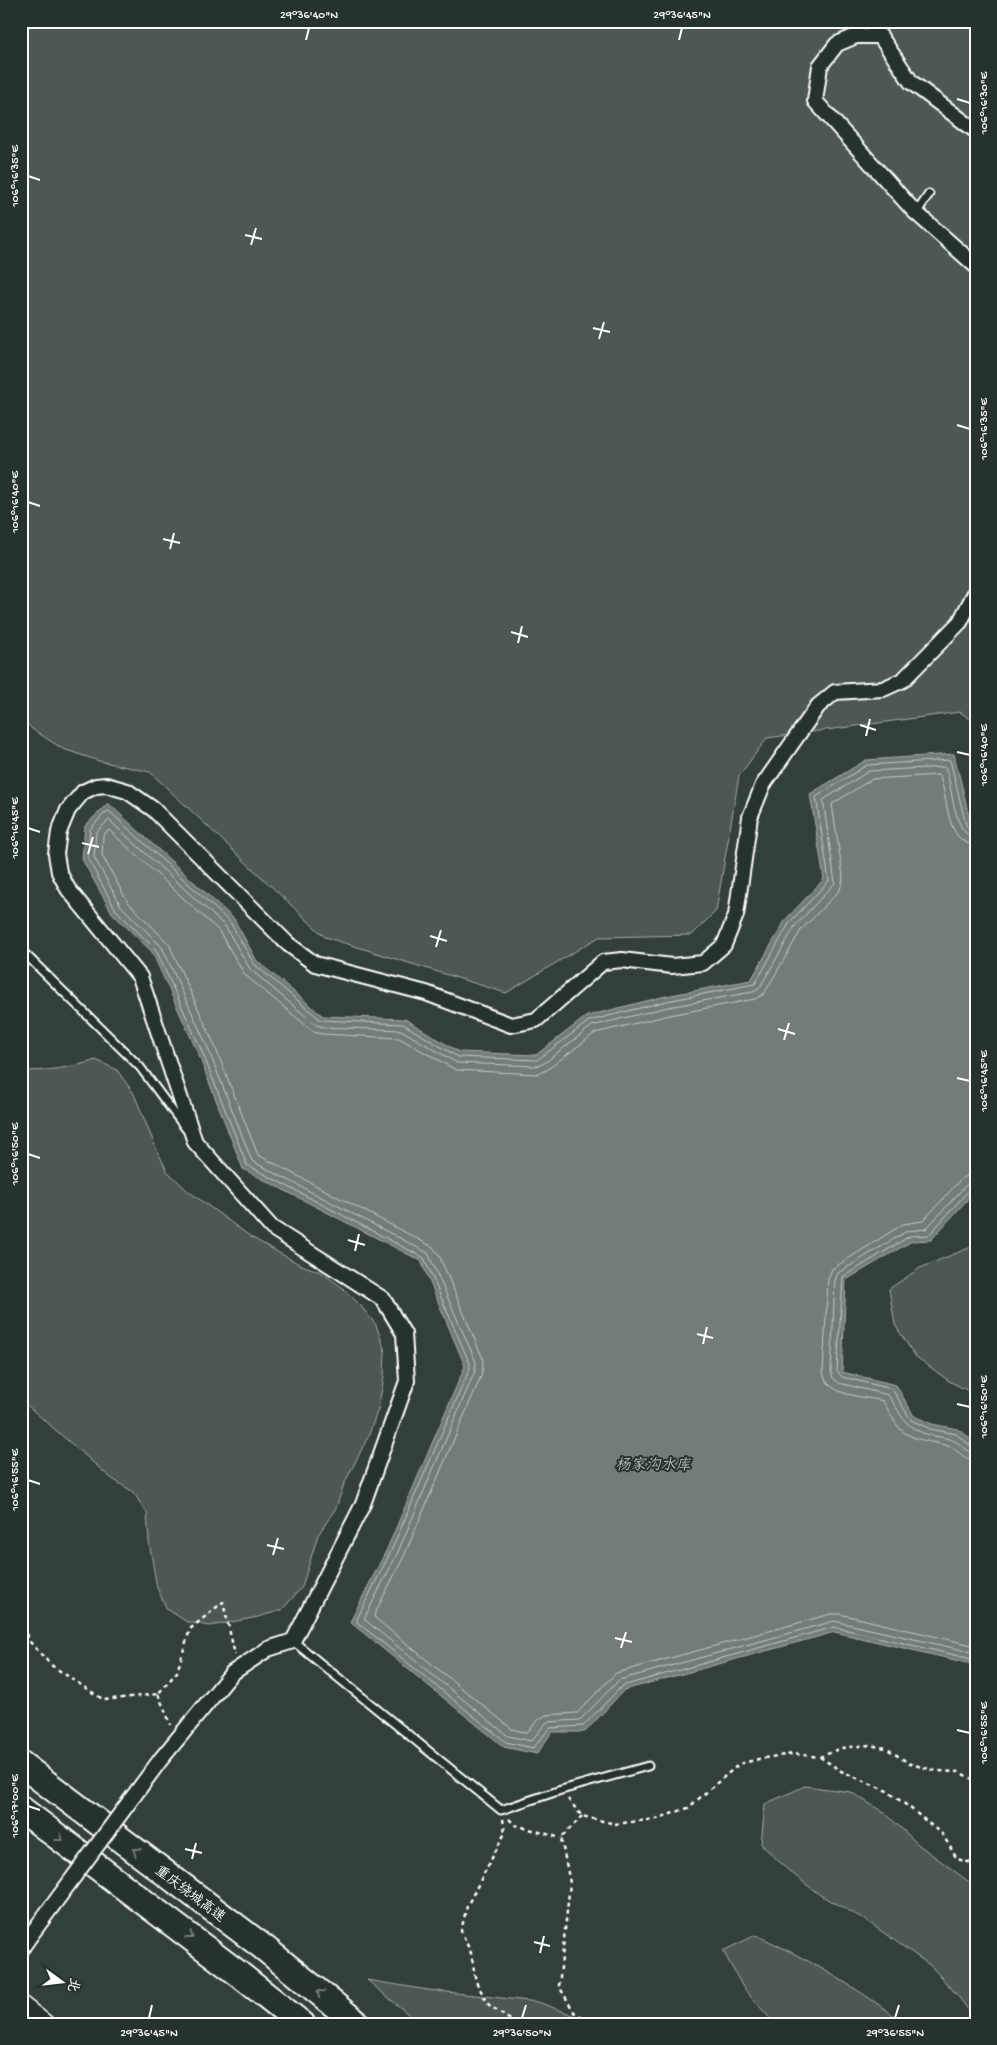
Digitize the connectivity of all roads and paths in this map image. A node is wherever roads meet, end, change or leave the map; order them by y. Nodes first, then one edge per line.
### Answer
1 (976, 131) edge
2 (928, 194) dead end
3 (914, 211) junction
4 (976, 266) edge
5 (976, 591) edge
6 (21, 950) edge
7 (195, 1142) junction
8 (21, 1619) edge
9 (293, 1641) junction
10 (243, 1666) junction
11 (158, 1694) junction
12 (177, 1740) junction
13 (820, 1757) junction
14 (21, 1764) edge
15 (648, 1766) dead end
16 (976, 1781) edge
17 (561, 1790) junction
18 (21, 1809) edge
19 (501, 1810) junction
20 (582, 1816) junction
21 (561, 1838) junction
22 (976, 1864) edge
23 (21, 1949) edge
24 (21, 2005) edge
25 (45, 2024) edge
26 (302, 2024) edge
27 (358, 2024) edge
28 (516, 2024) edge
29 (593, 2024) edge

1 - 3 street
2 - 3 lane
3 - 4 street
5 - 7 street
6 - 7 lane
7 - 9 street
8 - 11 path
9 - 10 street
9 - 19 lane
10 - 11 path
10 - 12 street
11 - 12 path
12 - 23 street, bridge
13 - 16 path
13 - 20 path
13 - 22 path
27 -> 14 highway, 重庆绕城高速
15 - 17 lane
17 - 19 lane
17 - 20 path
18 -> 26 highway
19 - 21 path
19 - 28 path
20 - 21 path
21 - 29 path
24 - 25 street

